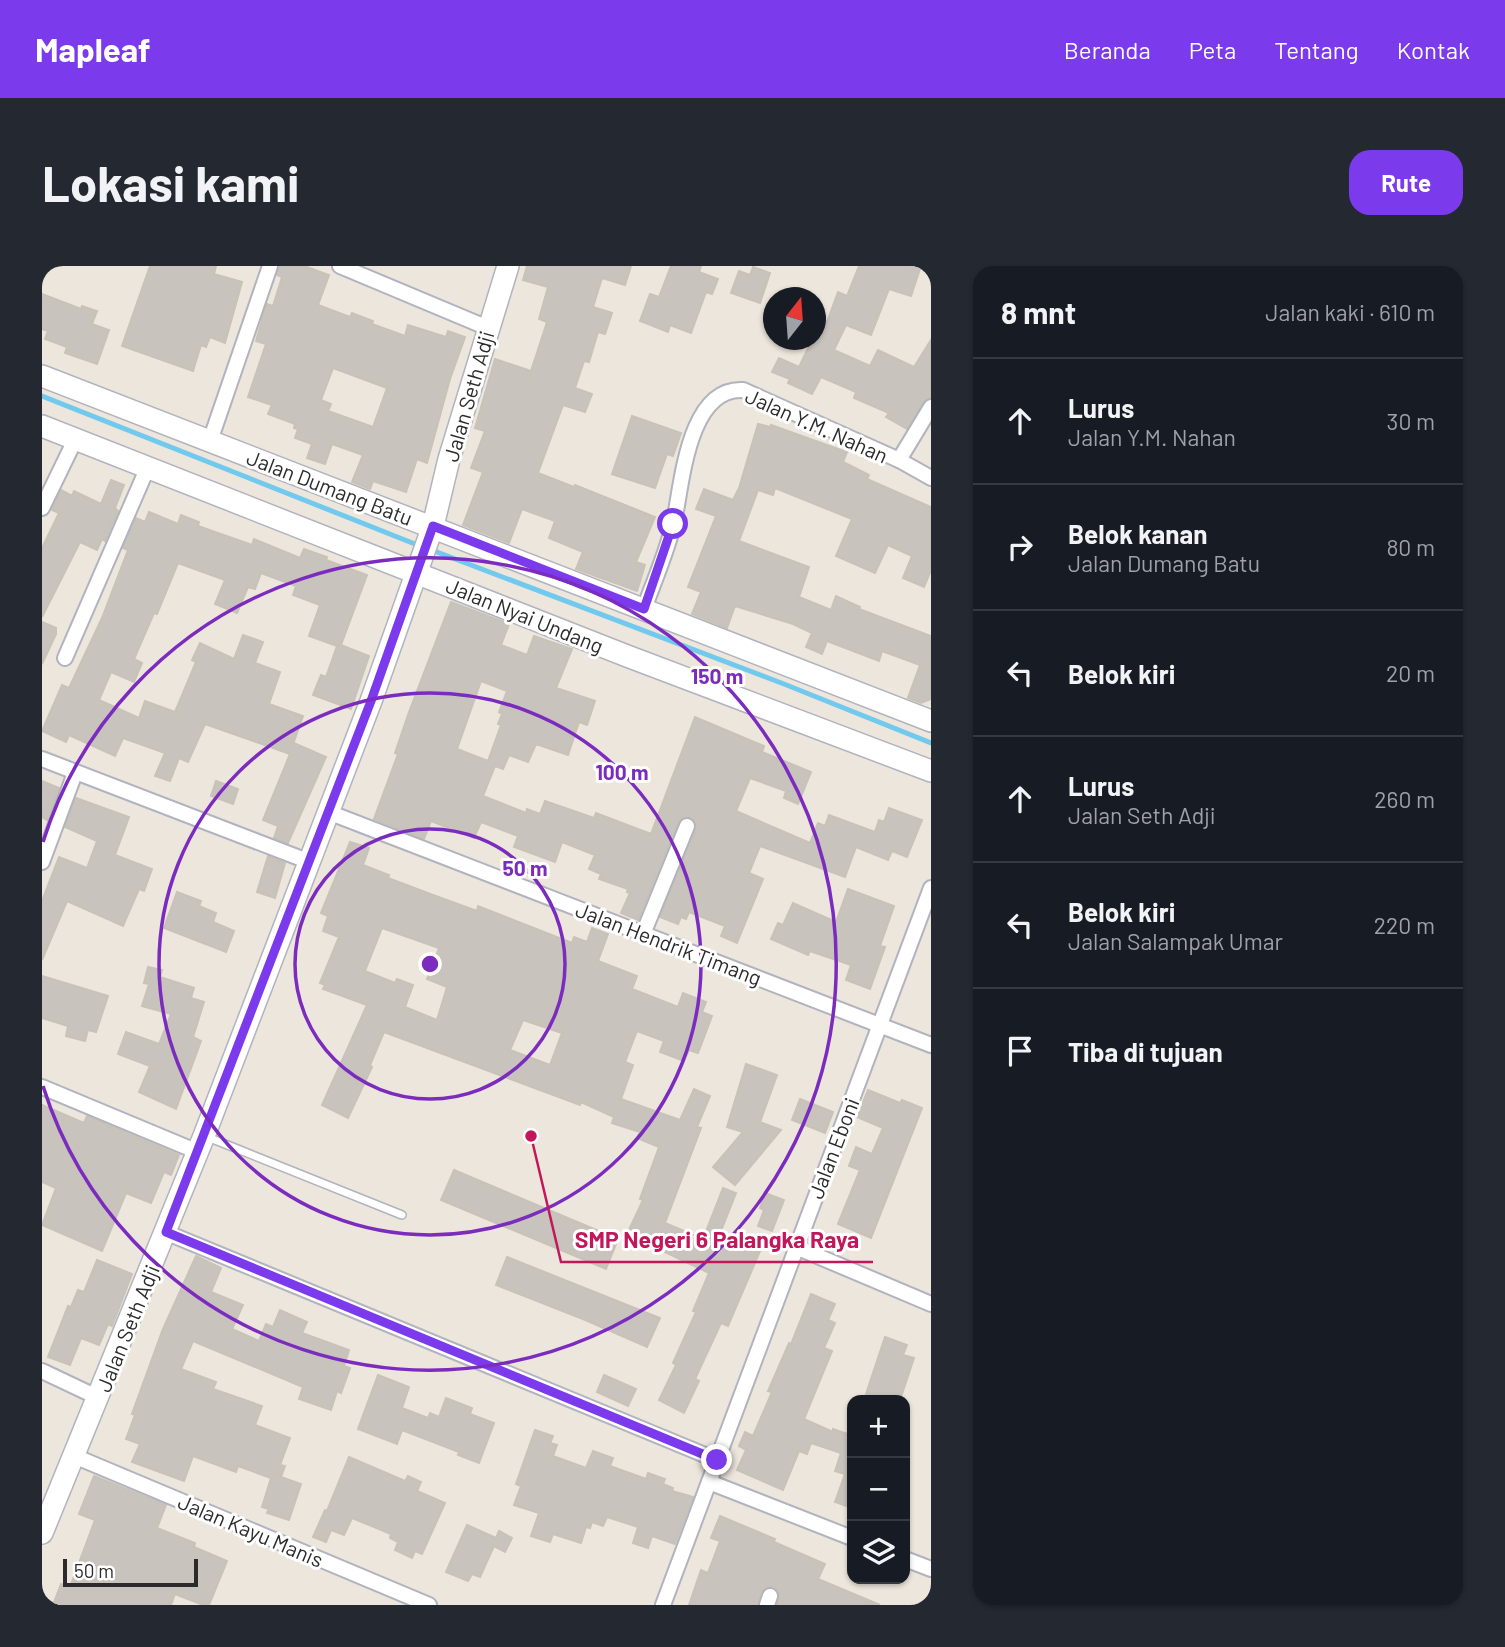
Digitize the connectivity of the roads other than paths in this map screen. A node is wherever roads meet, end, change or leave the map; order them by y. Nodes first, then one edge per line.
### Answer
1 (270, 266) edge
2 (340, 266) edge
3 (508, 266) edge
4 (488, 328) junction
5 (42, 376) edge
6 (931, 407) edge
7 (42, 426) edge
8 (75, 440) junction
9 (210, 441) junction
10 (899, 460) junction
11 (148, 469) junction
12 (931, 478) edge
13 (42, 508) edge
14 (431, 531) junction
15 (418, 570) junction
16 (644, 609) junction
17 (65, 658) dead end
18 (931, 721) edge
19 (42, 760) edge
20 (931, 771) edge
21 (75, 773) junction
22 (328, 812) junction
23 (687, 826) dead end
24 (42, 862) edge
25 (310, 862) junction
26 (931, 888) edge
27 (643, 934) junction
28 (880, 1023) junction
29 (931, 1045) edge
30 (42, 1087) edge
31 (201, 1144) junction
32 (402, 1215) dead end
33 (166, 1232) junction
34 (796, 1247) junction
35 (931, 1304) edge
36 (42, 1371) edge
37 (99, 1398) junction
38 (74, 1456) junction
39 (717, 1460) junction
40 (709, 1482) junction
41 (42, 1533) edge
42 (847, 1536) edge
43 (910, 1561) edge
44 (931, 1569) edge
45 (429, 1605) edge
46 (663, 1605) edge

1 - 9 street
2 - 4 street
3 - 4 street, Jalan Seth Adji
4 - 14 street, Jalan Seth Adji
5 - 9 street, Jalan Dumang Batu
6 - 10 street
7 - 8 street, Jalan Nyai Undang
8 - 11 street, Jalan Nyai Undang
8 - 13 street
9 - 14 street, Jalan Dumang Batu
10 - 12 street, Jalan Y.M. Nahan
10 - 16 street, Jalan Y.M. Nahan
11 - 15 street, Jalan Nyai Undang
11 - 17 street
14 - 15 street, Jalan Seth Adji
14 - 16 street, Jalan Dumang Batu
15 - 20 street, Jalan Nyai Undang
15 - 22 street, Jalan Seth Adji
16 - 18 street, Jalan Dumang Batu
19 - 21 street
21 - 24 street
21 - 25 street
22 - 25 street, Jalan Seth Adji
22 - 27 street, Jalan Hendrik Timang
23 - 27 street
25 - 31 street, Jalan Seth Adji
26 - 28 street, Jalan Eboni
27 - 28 street, Jalan Hendrik Timang
28 - 29 street, Jalan Hendrik Timang
28 - 34 street, Jalan Eboni
30 - 31 street
31 - 32 lane
31 - 33 street, Jalan Seth Adji
33 - 37 street, Jalan Seth Adji
33 - 39 street
34 - 35 street
34 - 39 street, Jalan Eboni
36 - 37 street
37 - 38 street, Jalan Seth Adji
38 - 41 street, Jalan Seth Adji
38 - 45 street, Jalan Kayu Manis
39 - 40 street, Jalan Eboni
40 - 42 street
40 - 46 street, Jalan Eboni
43 - 44 street

